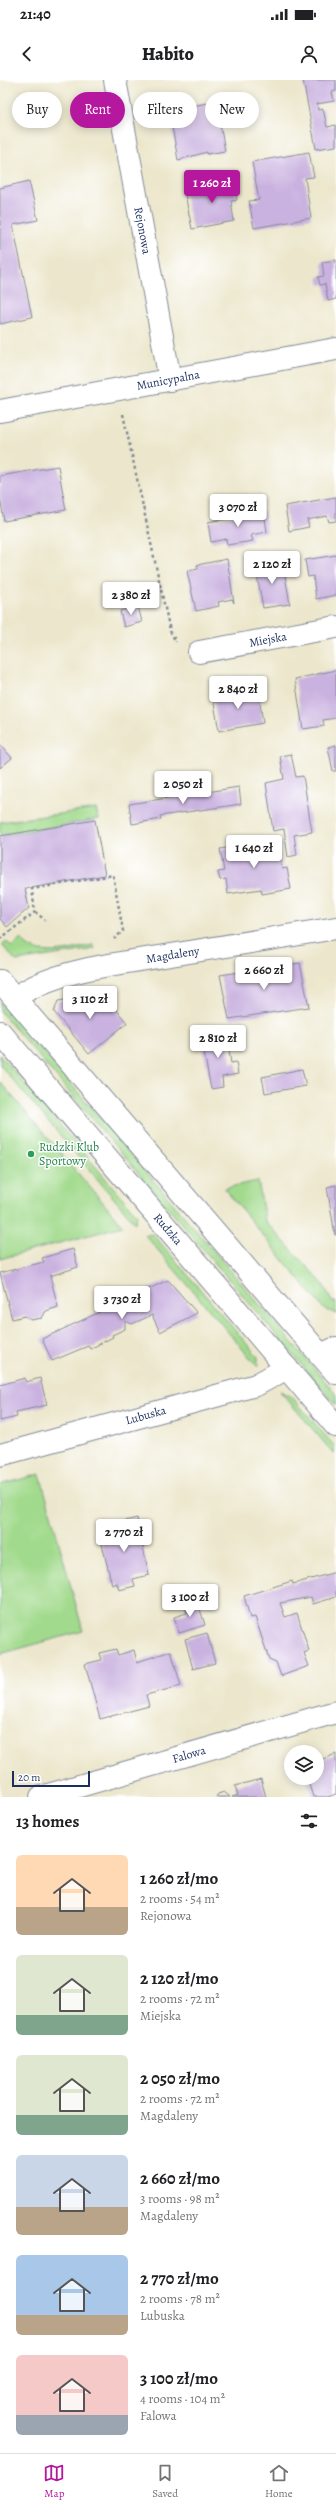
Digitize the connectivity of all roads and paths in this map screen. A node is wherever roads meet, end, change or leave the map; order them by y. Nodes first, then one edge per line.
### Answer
1 (115, 80) edge
2 (336, 349) edge
3 (170, 380) junction
4 (117, 390) junction
5 (0, 411) edge
6 (336, 627) edge
7 (199, 652) joint
8 (35, 912) junction
9 (45, 920) dead end
10 (336, 928) edge
11 (0, 939) edge
12 (112, 940) dead end
13 (0, 981) edge
14 (15, 998) junction
15 (0, 1032) edge
16 (328, 1351) edge
17 (287, 1368) junction
18 (336, 1373) edge
19 (336, 1426) edge
20 (0, 1455) edge
21 (336, 1712) edge
22 (41, 1797) edge

1 - 3 street, Rejonowa
2 - 3 street, Municypalna
3 - 4 street, Municypalna
4 - 5 street, Municypalna
4 - 7 path
6 - 7 street, Miejska
8 - 9 path
8 - 11 path
8 - 12 path
10 - 14 street, Magdaleny
13 - 14 street
14 - 16 street
15 - 17 street, Rudzka
16 - 18 street
17 - 19 street, Rudzka
17 - 20 street, Lubuska
21 - 22 street, Falowa

